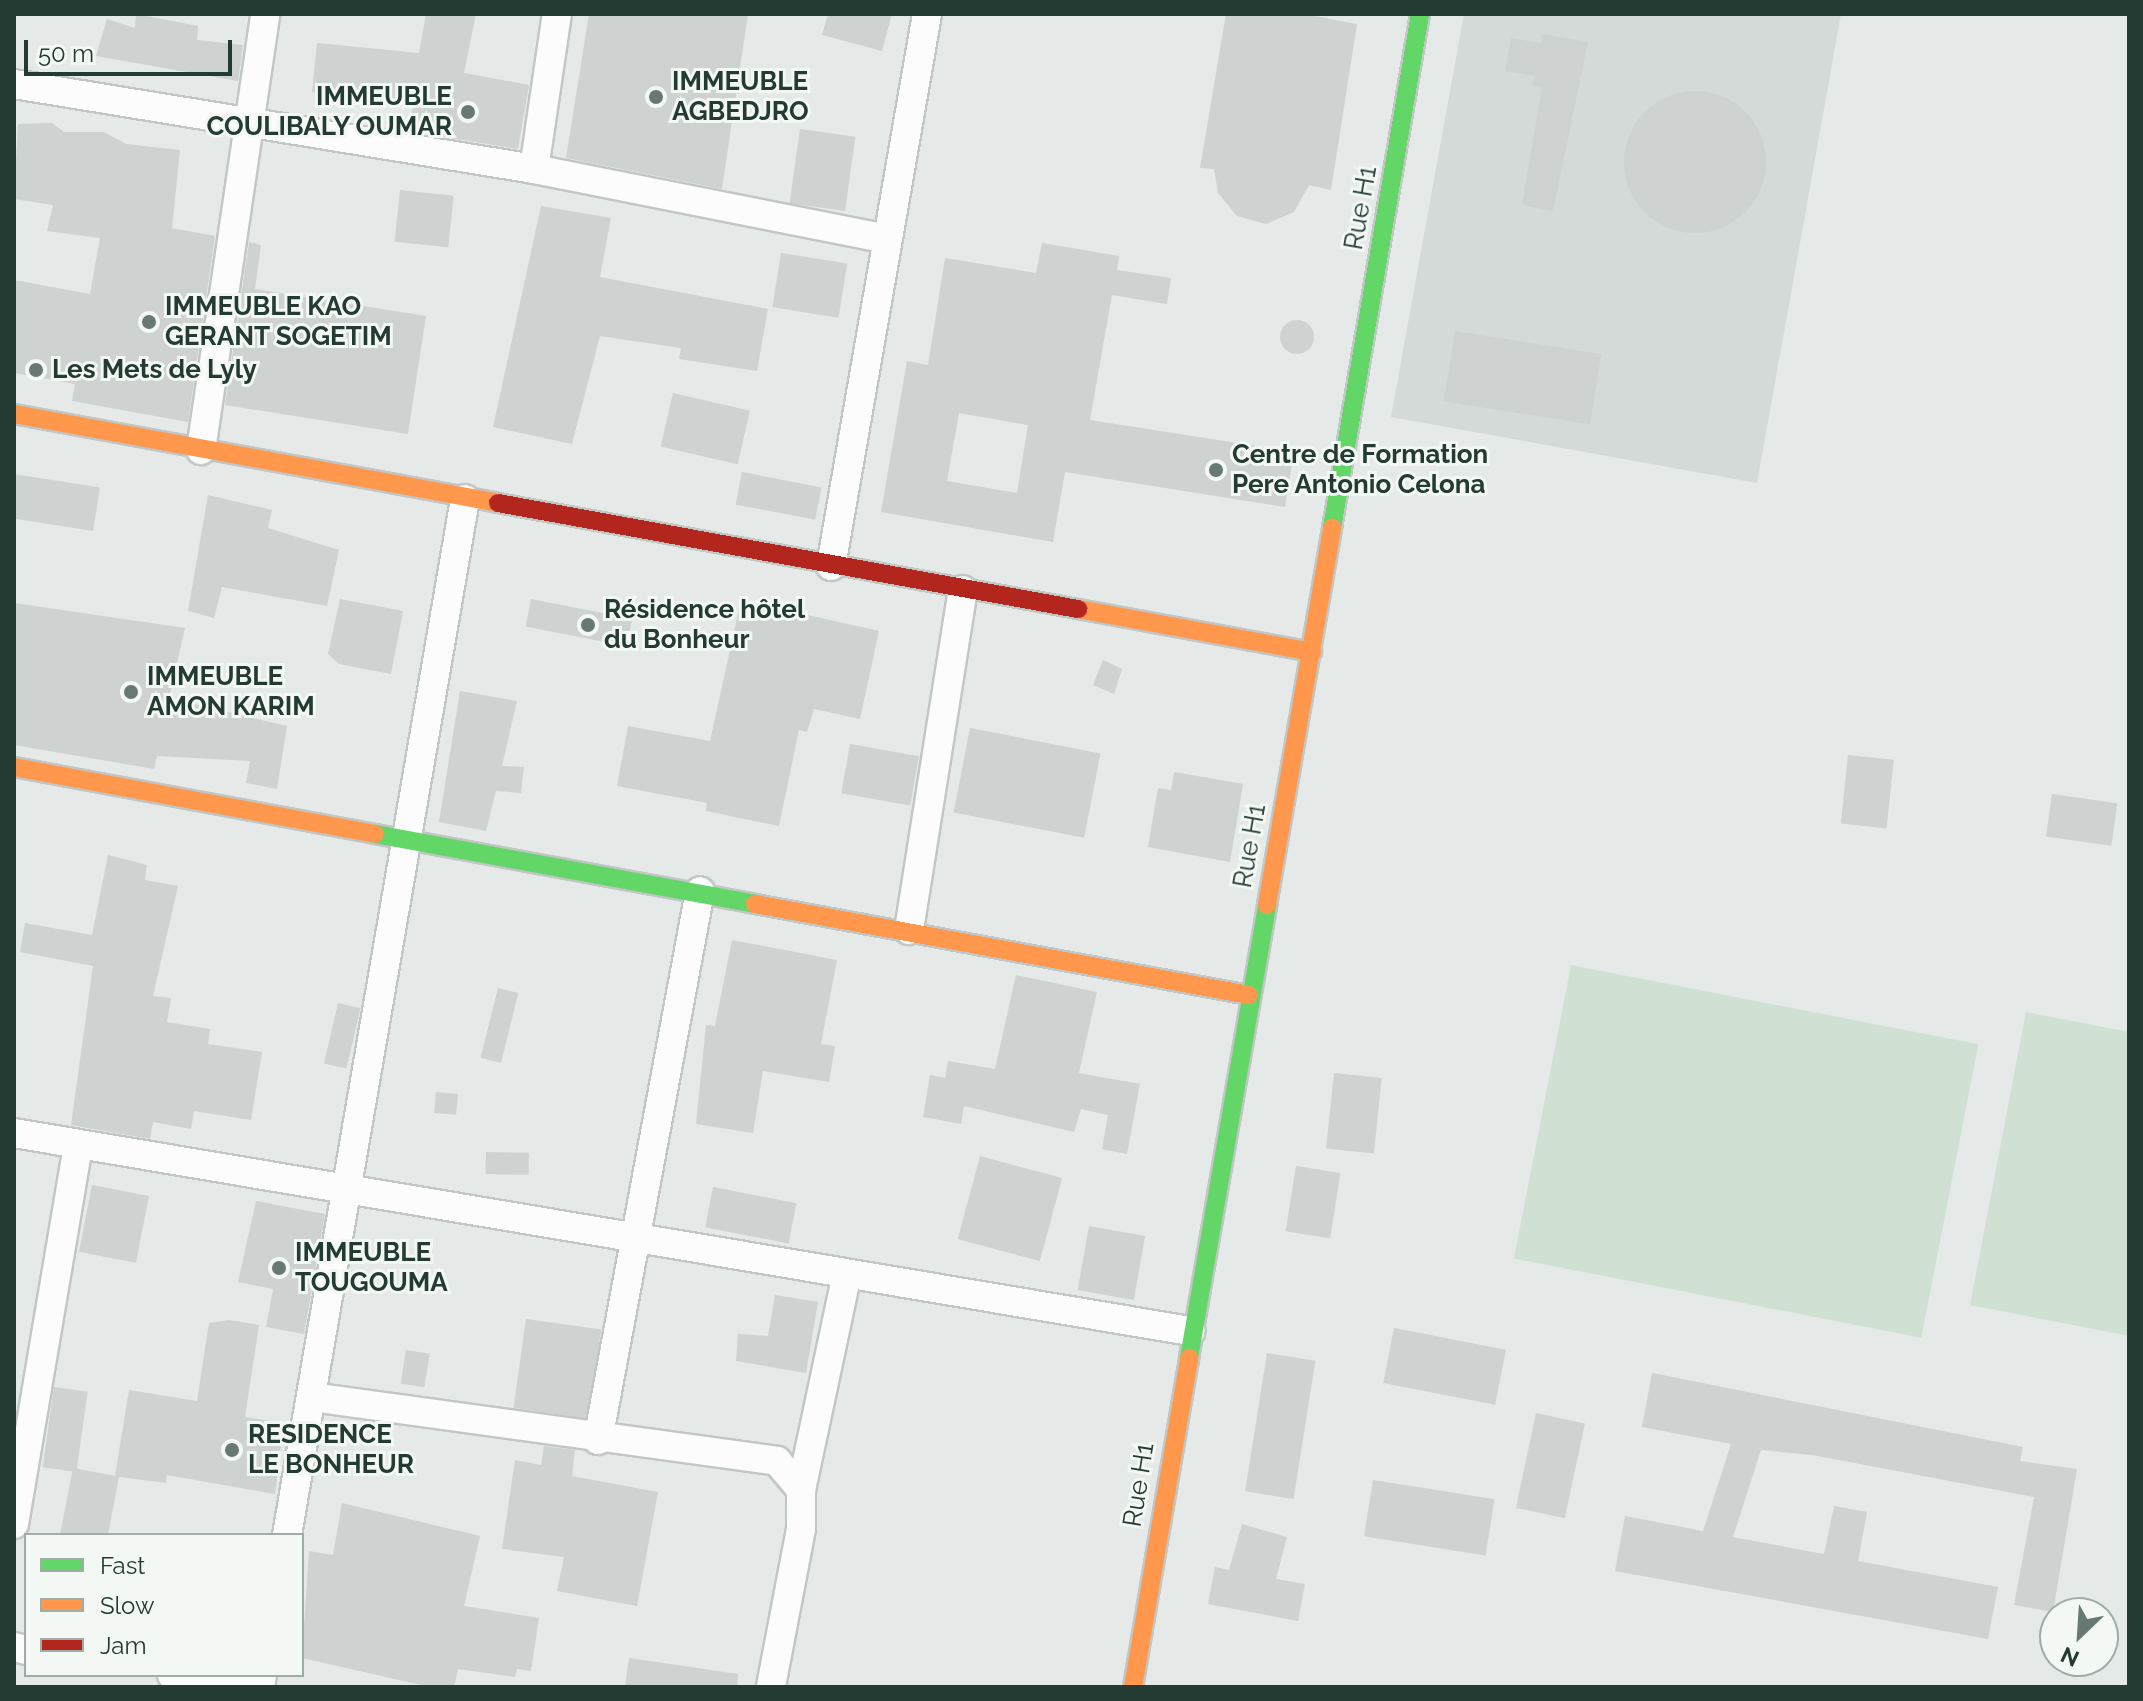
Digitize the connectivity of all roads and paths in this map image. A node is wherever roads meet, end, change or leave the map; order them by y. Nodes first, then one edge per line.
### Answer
1 (265, 14) edge
2 (557, 14) edge
3 (927, 14) edge
4 (1420, 14) edge
5 (14, 84) edge
6 (248, 119) junction
7 (534, 169) junction
8 (886, 239) junction
9 (14, 414) edge
10 (201, 450) junction
11 (465, 499) junction
12 (831, 566) junction
13 (963, 590) junction
14 (1312, 652) junction
15 (14, 767) edge
16 (406, 834) junction
17 (700, 891) junction
18 (909, 930) junction
19 (1249, 995) junction
20 (14, 1133) edge
21 (78, 1146) junction
22 (346, 1186) junction
23 (634, 1233) junction
24 (846, 1278) junction
25 (1190, 1331) junction
26 (312, 1397) junction
27 (598, 1440) junction
28 (801, 1490) junction
29 (14, 1524) edge
30 (287, 1533) edge
31 (183, 1677) edge
32 (240, 1687) edge
33 (771, 1687) edge
34 (1133, 1687) edge

1 - 6 street
2 - 7 street
3 - 8 street
4 - 14 street, Rue H1
5 - 6 street
6 - 7 street
6 - 10 street
7 - 8 street
8 - 12 street
9 - 10 street
10 - 11 street
11 - 12 street
11 - 16 street
12 - 13 street
13 - 14 street
13 - 18 street
14 - 19 street, Rue H1
15 - 16 street
16 - 17 street
16 - 22 street
17 - 18 street
17 - 23 street
18 - 19 street
19 - 25 street, Rue H1
20 - 21 street
21 - 22 street
21 - 29 street
22 - 23 street
22 - 26 street
23 - 24 street
23 - 27 street
24 - 25 street
24 - 28 street
25 - 34 street, Rue H1
26 - 27 street
26 - 30 street
27 - 28 street
28 - 33 street
31 - 32 street

